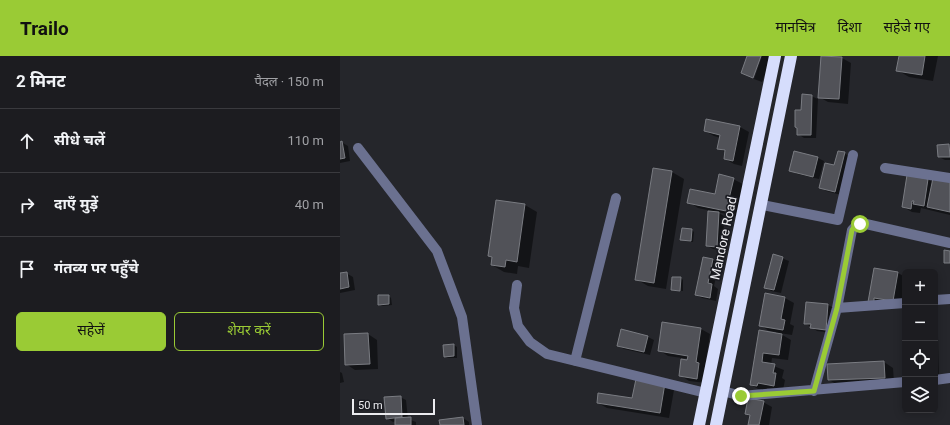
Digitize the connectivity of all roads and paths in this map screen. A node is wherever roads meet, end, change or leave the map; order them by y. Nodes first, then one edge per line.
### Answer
1 (775, 56) edge
2 (791, 56) edge
3 (358, 148) dead end
4 (853, 154) dead end
5 (885, 168) dead end
6 (950, 178) edge
7 (616, 198) dead end
8 (762, 205) junction
9 (950, 243) edge
10 (516, 285) dead end
11 (950, 299) edge
12 (938, 300) edge
13 (902, 303) edge
14 (837, 308) junction
15 (575, 361) junction
16 (950, 378) edge
17 (938, 380) edge
18 (902, 382) edge
19 (723, 391) junction
20 (814, 391) junction
21 (706, 393) junction
22 (476, 425) edge
23 (699, 425) edge
24 (716, 425) edge

1 - 21 highway, Mandore Road
2 - 8 highway
3 - 22 lane
4 - 8 lane
5 - 6 lane
7 - 15 lane
8 - 19 highway
9 - 14 lane
10 - 15 lane
11 - 12 lane
13 - 14 lane
14 - 20 lane
15 - 21 lane
16 - 17 lane
18 - 20 lane
19 - 20 lane
19 - 24 highway
21 - 23 highway, Mandore Road

